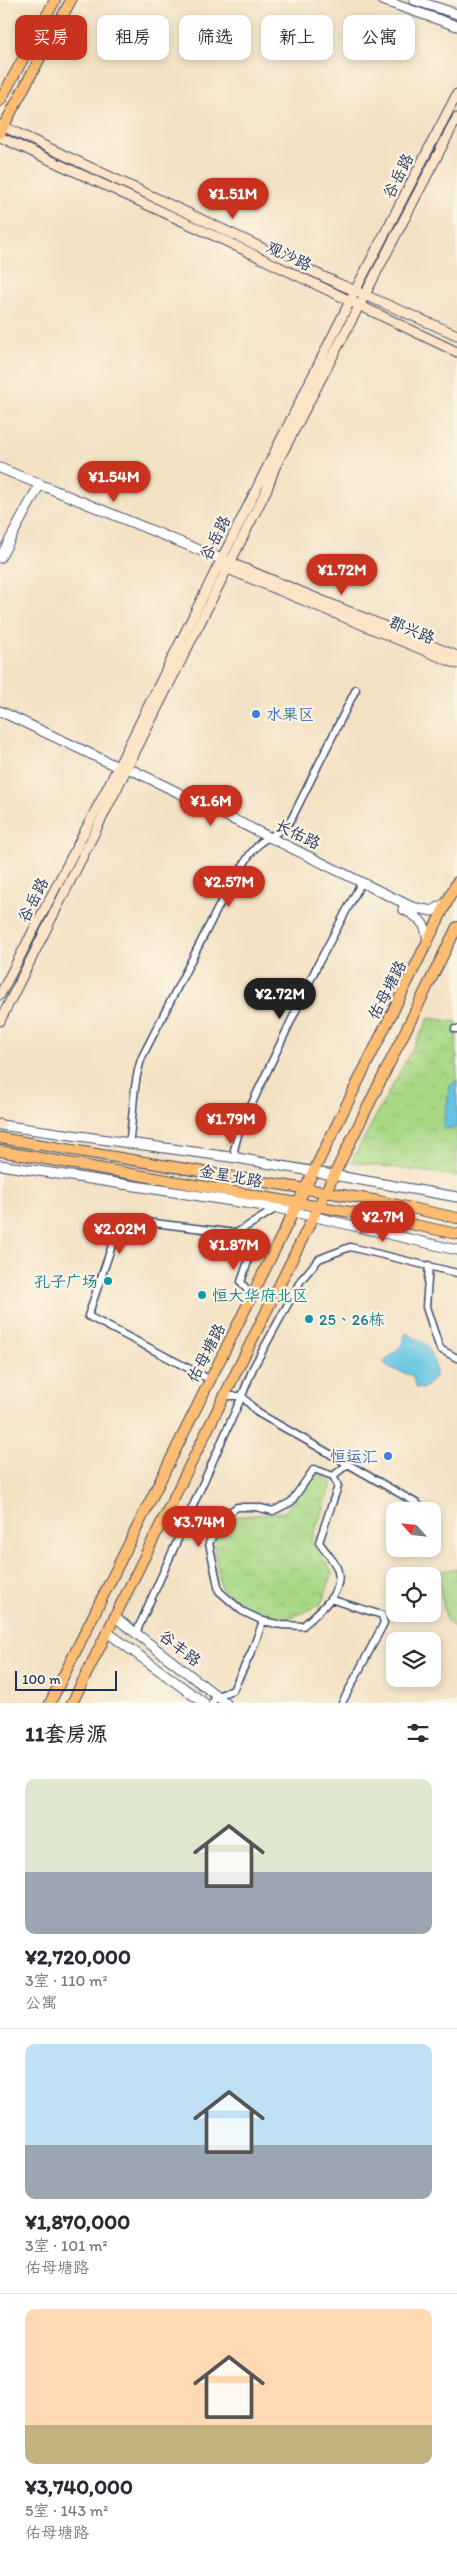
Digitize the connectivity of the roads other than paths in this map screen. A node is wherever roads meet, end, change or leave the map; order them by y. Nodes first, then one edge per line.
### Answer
1 (55, 0) edge
2 (72, 0) edge
3 (382, 0) edge
4 (414, 0) edge
5 (457, 14) edge
6 (457, 26) edge
7 (457, 94) edge
8 (0, 101) edge
9 (457, 118) edge
10 (1, 128) edge
11 (0, 137) edge
12 (356, 289) junction
13 (366, 294) junction
14 (350, 302) junction
15 (360, 307) junction
16 (457, 335) edge
17 (457, 352) edge
18 (0, 468) edge
19 (0, 473) edge
20 (36, 485) junction
21 (0, 549) edge
22 (0, 558) edge
23 (219, 562) junction
24 (229, 565) junction
25 (457, 656) edge
26 (457, 664) edge
27 (356, 689) dead end
28 (0, 711) edge
29 (0, 715) edge
30 (121, 769) junction
31 (267, 838) junction
32 (457, 882) edge
33 (359, 887) junction
34 (446, 903) junction
35 (457, 927) edge
36 (427, 942) junction
37 (0, 995) edge
38 (0, 1021) edge
39 (0, 1125) edge
40 (0, 1138) edge
41 (129, 1144) junction
42 (0, 1151) edge
43 (238, 1158) junction
44 (0, 1165) edge
45 (313, 1172) junction
46 (334, 1175) junction
47 (304, 1189) junction
48 (326, 1192) junction
49 (457, 1197) edge
50 (295, 1207) junction
51 (277, 1208) junction
52 (316, 1211) junction
53 (457, 1218) edge
54 (236, 1233) junction
55 (457, 1234) edge
56 (457, 1250) edge
57 (429, 1265) junction
58 (457, 1273) edge
59 (251, 1295) junction
60 (457, 1358) edge
61 (210, 1380) junction
62 (224, 1396) junction
63 (242, 1396) junction
64 (348, 1464) junction
65 (333, 1476) junction
66 (414, 1502) edge
67 (330, 1599) junction
68 (114, 1617) junction
69 (262, 1621) junction
70 (107, 1632) junction
71 (136, 1634) junction
72 (214, 1700) edge
73 (50, 1703) edge
74 (72, 1703) edge
75 (204, 1703) edge
76 (226, 1703) edge
77 (342, 1703) edge

1 - 8 main road
2 - 10 main road
3 - 6 street
4 - 5 street
7 - 12 main road, 谷岳路
9 - 13 main road
10 - 12 main road, 观沙路
11 - 14 main road, 观沙路
12 - 13 main road, 观沙路
12 - 14 main road, 谷岳路
13 - 15 main road
13 - 16 main road, 观沙路
14 - 15 main road, 观沙路
14 - 23 main road, 谷岳路
15 - 17 main road, 观沙路
15 - 24 main road
18 - 20 street
19 - 20 street
20 - 21 street
20 - 22 street
20 - 23 street
23 - 24 main road, 郡兴路
23 - 30 main road, 谷岳路
24 - 25 main road, 郡兴路
24 - 26 main road, 郡兴路
24 - 30 main road
27 - 31 street
28 - 30 street, 长佑路
29 - 30 street, 长佑路
30 - 31 street, 长佑路
30 - 37 main road, 谷岳路
30 - 38 main road
31 - 33 street, 长佑路
31 - 34 street, 长佑路
31 - 41 street
32 - 34 main road, 佑母塘路
33 - 36 street, 长佑路
33 - 43 street
34 - 36 main road, 佑母塘路
35 - 46 main road
36 - 45 main road, 佑母塘路
39 - 41 street
40 - 47 main road, 金星北路
41 - 43 street
42 - 50 main road, 金星北路
43 - 45 street
44 - 51 street
45 - 46 street
45 - 47 main road, 佑母塘路
46 - 48 main road
46 - 49 street
47 - 48 main road, 金星北路
47 - 50 main road, 佑母塘路
48 - 52 main road
48 - 53 main road, 金星北路
50 - 51 street
50 - 52 main road, 金星北路
50 - 59 main road, 佑母塘路
51 - 54 street
52 - 55 main road, 金星北路
52 - 56 street
52 - 62 main road
54 - 59 street
54 - 61 street
57 - 58 street
57 - 60 street
57 - 63 street
59 - 61 main road, 佑母塘路
61 - 73 main road, 佑母塘路
62 - 63 street
62 - 68 main road
63 - 64 street
63 - 71 street
64 - 65 street
64 - 66 street
65 - 67 street
65 - 69 street
67 - 69 street
67 - 77 street
68 - 70 main road
68 - 71 street, 谷丰路
69 - 72 street
70 - 74 main road
70 - 75 street, 谷丰路
71 - 72 street, 谷丰路
72 - 76 street, 谷丰路

